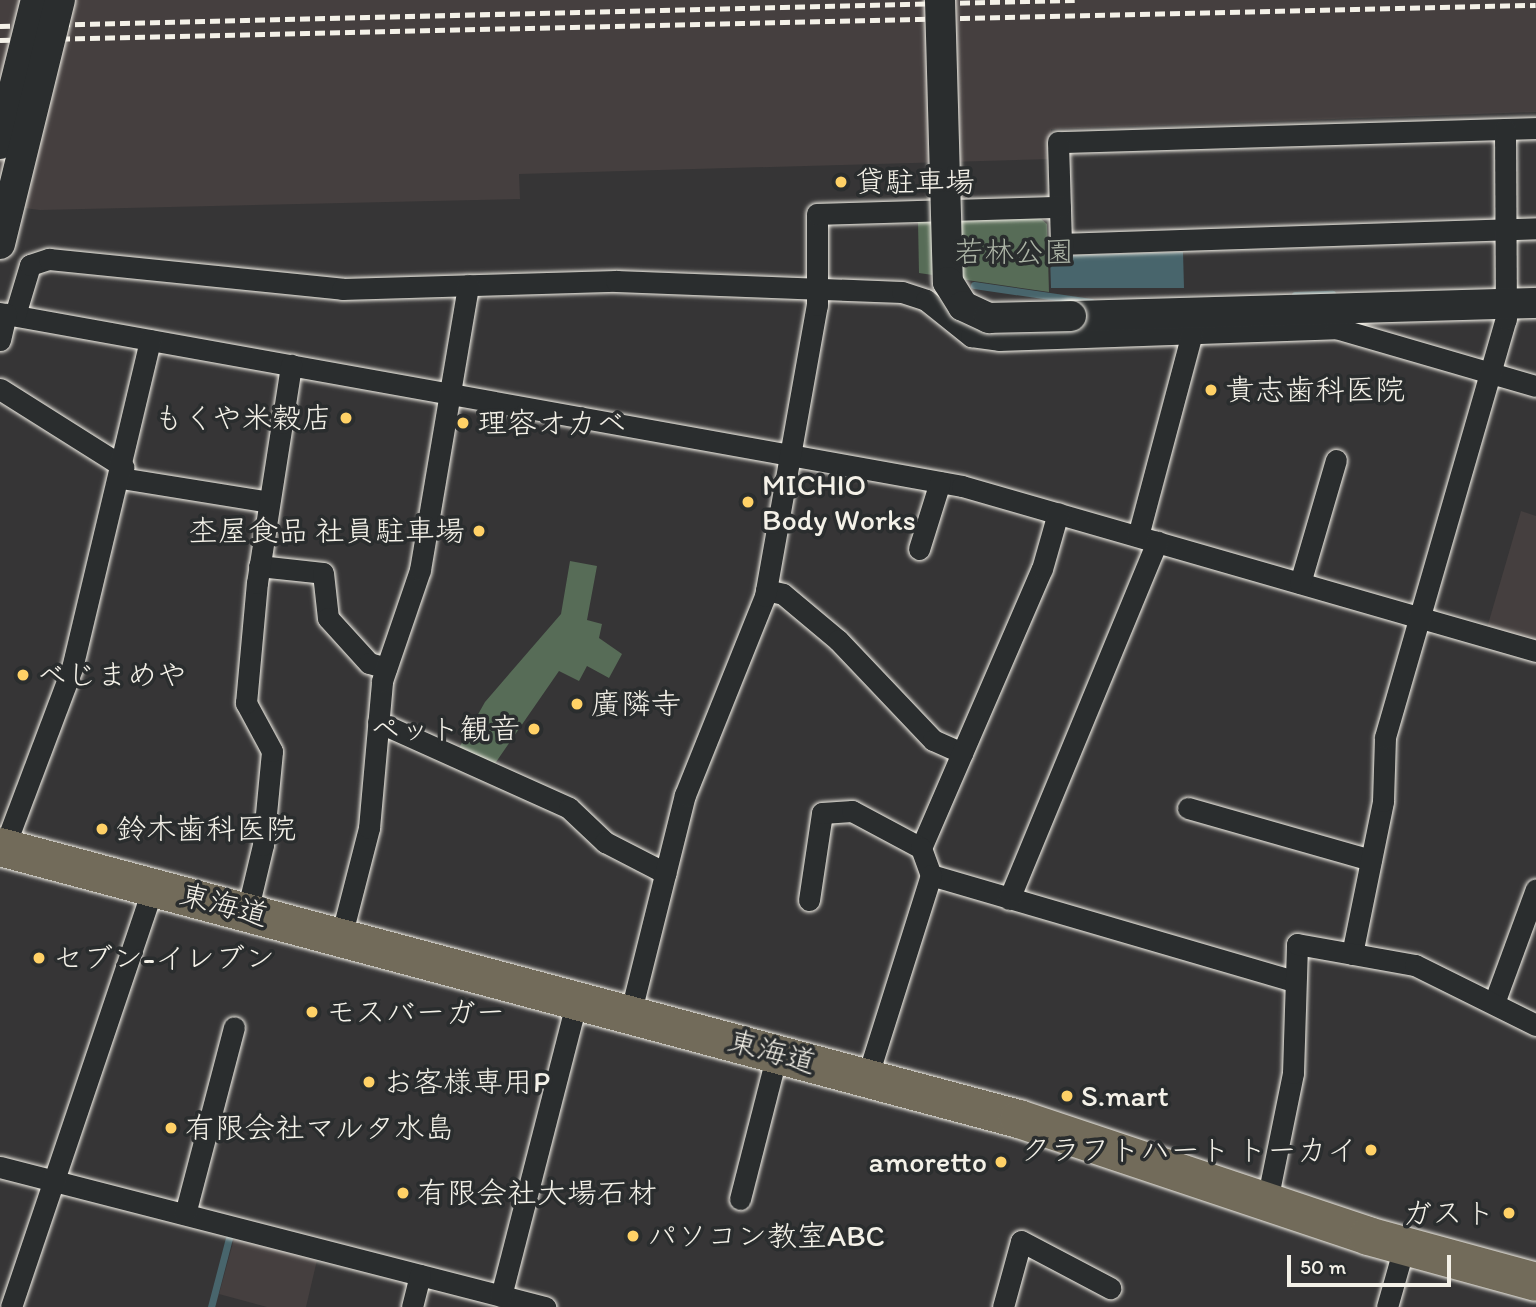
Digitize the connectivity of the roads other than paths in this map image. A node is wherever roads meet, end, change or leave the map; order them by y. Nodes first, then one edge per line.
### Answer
1 (36, 0) edge
2 (61, 0) edge
3 (940, 0) edge
4 (1536, 128) edge
5 (1505, 129) junction
6 (0, 144) edge
7 (1060, 207) junction
8 (1536, 228) edge
9 (1508, 230) junction
10 (0, 244) edge
11 (468, 285) junction
12 (818, 289) junction
13 (1522, 303) edge
14 (7, 314) edge
15 (1336, 318) junction
16 (1192, 333) junction
17 (0, 340) edge
18 (150, 340) junction
19 (291, 365) junction
20 (1491, 373) junction
21 (1536, 386) edge
22 (0, 389) edge
23 (452, 394) junction
24 (791, 455) junction
25 (1336, 460) dead end
26 (122, 473) junction
27 (940, 482) junction
28 (269, 502) junction
29 (1058, 513) junction
30 (1148, 539) junction
31 (919, 549) dead end
32 (259, 566) junction
33 (1300, 583) junction
34 (766, 590) junction
35 (1420, 617) junction
36 (1536, 651) edge
37 (386, 668) junction
38 (378, 722) junction
39 (962, 753) junction
40 (1188, 808) dead end
41 (2, 847) edge
42 (921, 848) junction
43 (1371, 860) junction
44 (665, 873) junction
45 (932, 875) junction
46 (153, 887) junction
47 (1536, 889) edge
48 (1009, 899) junction
49 (809, 900) dead end
50 (247, 912) junction
51 (341, 937) junction
52 (1352, 954) junction
53 (1292, 980) junction
54 (578, 1000) junction
55 (1494, 1003) junction
56 (630, 1015) junction
57 (1536, 1025) edge
58 (234, 1027) dead end
59 (777, 1054) junction
60 (867, 1078) junction
61 (0, 1167) edge
62 (53, 1180) junction
63 (740, 1199) dead end
64 (1267, 1201) junction
65 (185, 1214) junction
66 (1404, 1247) junction
67 (420, 1275) junction
68 (1536, 1282) edge
69 (1110, 1288) dead end
70 (501, 1296) junction
71 (11, 1307) edge
72 (412, 1307) edge
73 (545, 1307) edge
74 (1003, 1307) edge
75 (1387, 1307) edge

1 - 6 street, bridge
2 - 10 street, bridge
3 - 15 street, bridge
4 - 5 street
5 - 7 street
5 - 9 street
7 - 9 street
7 - 12 street
8 - 9 street
9 - 13 street
11 - 12 street
11 - 14 street
11 - 23 street
12 - 16 street
12 - 24 street
13 - 15 street
13 - 20 street
14 - 17 street
14 - 18 street
15 - 16 street
15 - 20 street
16 - 30 street
18 - 19 street
18 - 26 street
19 - 23 street
19 - 28 street
20 - 21 street
20 - 35 street
22 - 26 street
23 - 24 street
23 - 37 street
24 - 27 street
24 - 34 street
25 - 33 street
26 - 28 street
26 - 41 street
27 - 29 street
27 - 31 street
28 - 32 street
29 - 30 street
29 - 39 street
30 - 33 street
30 - 48 street
32 - 37 street
32 - 50 street
33 - 35 street
34 - 39 street
34 - 44 street
35 - 36 street
35 - 43 street
37 - 38 street
38 - 44 street
38 - 51 street
39 - 42 street
40 - 43 street
41 - 46 highway, 東海道
42 - 45 street
42 - 49 street
43 - 52 street
44 - 56 street
45 - 48 street
45 - 60 street
46 - 50 highway, 東海道
46 - 62 street
47 - 55 street
48 - 53 street
50 - 51 highway, 東海道
51 - 54 highway, 東海道
52 - 53 street
52 - 55 street
53 - 64 street
54 - 56 highway, 東海道
54 - 70 street
55 - 57 street
56 - 59 highway, 東海道
58 - 65 street
59 - 60 highway, 東海道
59 - 63 street
60 - 64 highway, 東海道
61 - 62 street
62 - 65 street
62 - 71 street
64 - 66 highway, 東海道
65 - 67 street
66 - 68 highway, 東海道
66 - 75 street
67 - 70 street
67 - 72 street
69 - 74 street
70 - 73 street

